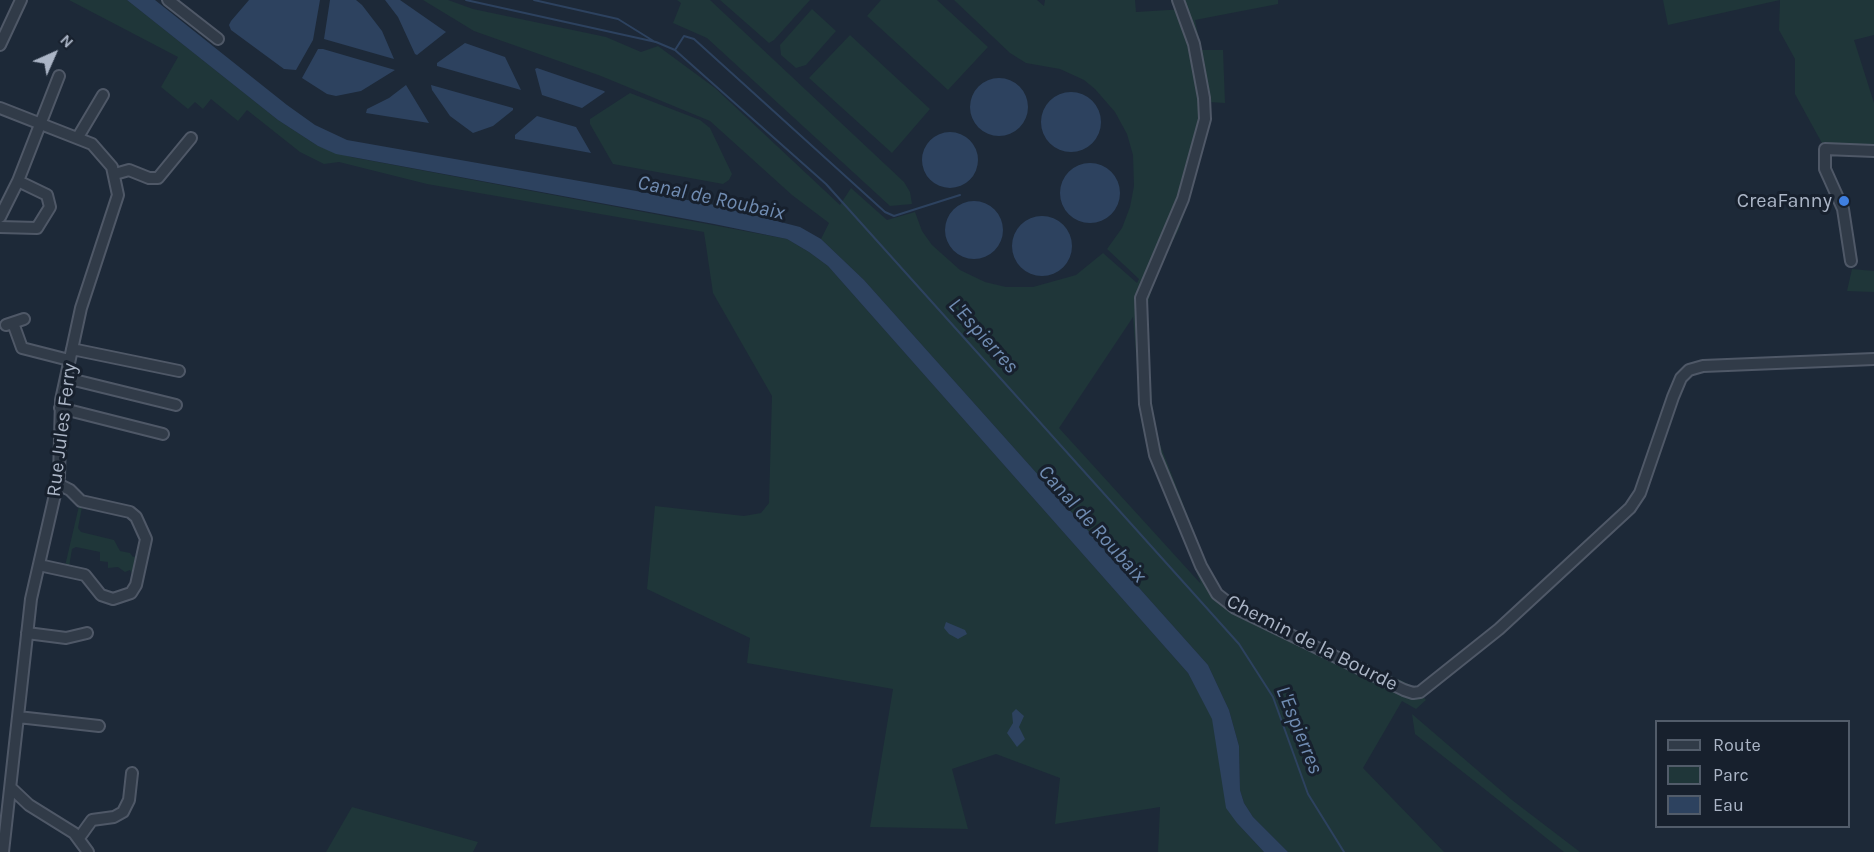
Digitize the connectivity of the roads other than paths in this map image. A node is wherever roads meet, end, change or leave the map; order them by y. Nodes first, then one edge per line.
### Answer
1 (21, 0) edge
2 (168, 0) edge
3 (1178, 0) edge
4 (218, 39) dead end
5 (0, 45) edge
6 (59, 76) dead end
7 (103, 95) dead end
8 (0, 108) edge
9 (42, 123) junction
10 (78, 137) junction
11 (192, 138) dead end
12 (1874, 151) edge
13 (115, 174) junction
14 (18, 181) junction
15 (0, 217) edge
16 (0, 227) edge
17 (1851, 261) dead end
18 (24, 319) dead end
19 (71, 354) junction
20 (1874, 359) edge
21 (179, 371) dead end
22 (66, 378) junction
23 (176, 405) dead end
24 (60, 408) junction
25 (163, 434) dead end
26 (58, 484) junction
27 (39, 565) junction
28 (27, 633) junction
29 (87, 633) dead end
30 (18, 717) junction
31 (99, 726) dead end
32 (132, 773) dead end
33 (7, 782) edge
34 (79, 838) junction
35 (3, 852) edge
36 (88, 852) edge

1 - 5 street
2 - 4 street
3 - 20 street, Chemin de la Bourde
6 - 9 street
7 - 10 street
8 - 9 street, Rue Jules Ferry
9 - 10 street, Rue Jules Ferry
9 - 14 street
10 - 13 street, Rue Jules Ferry
11 - 13 street
12 - 17 street
13 - 19 street, Rue Jules Ferry
14 - 15 street
14 - 16 street
18 - 19 street
19 - 21 street
19 - 22 street, Rue Jules Ferry
22 - 23 street
22 - 24 street, Rue Jules Ferry
24 - 25 street
24 - 26 street, Rue Jules Ferry
26 - 27 street, Rue Jules Ferry
26 - 27 street
27 - 28 street, Rue Jules Ferry
28 - 29 street
28 - 30 street, Rue Jules Ferry
30 - 31 street
30 - 33 street, Rue Jules Ferry
32 - 34 street
33 - 34 street
33 - 35 street, Rue Jules Ferry
34 - 36 street

